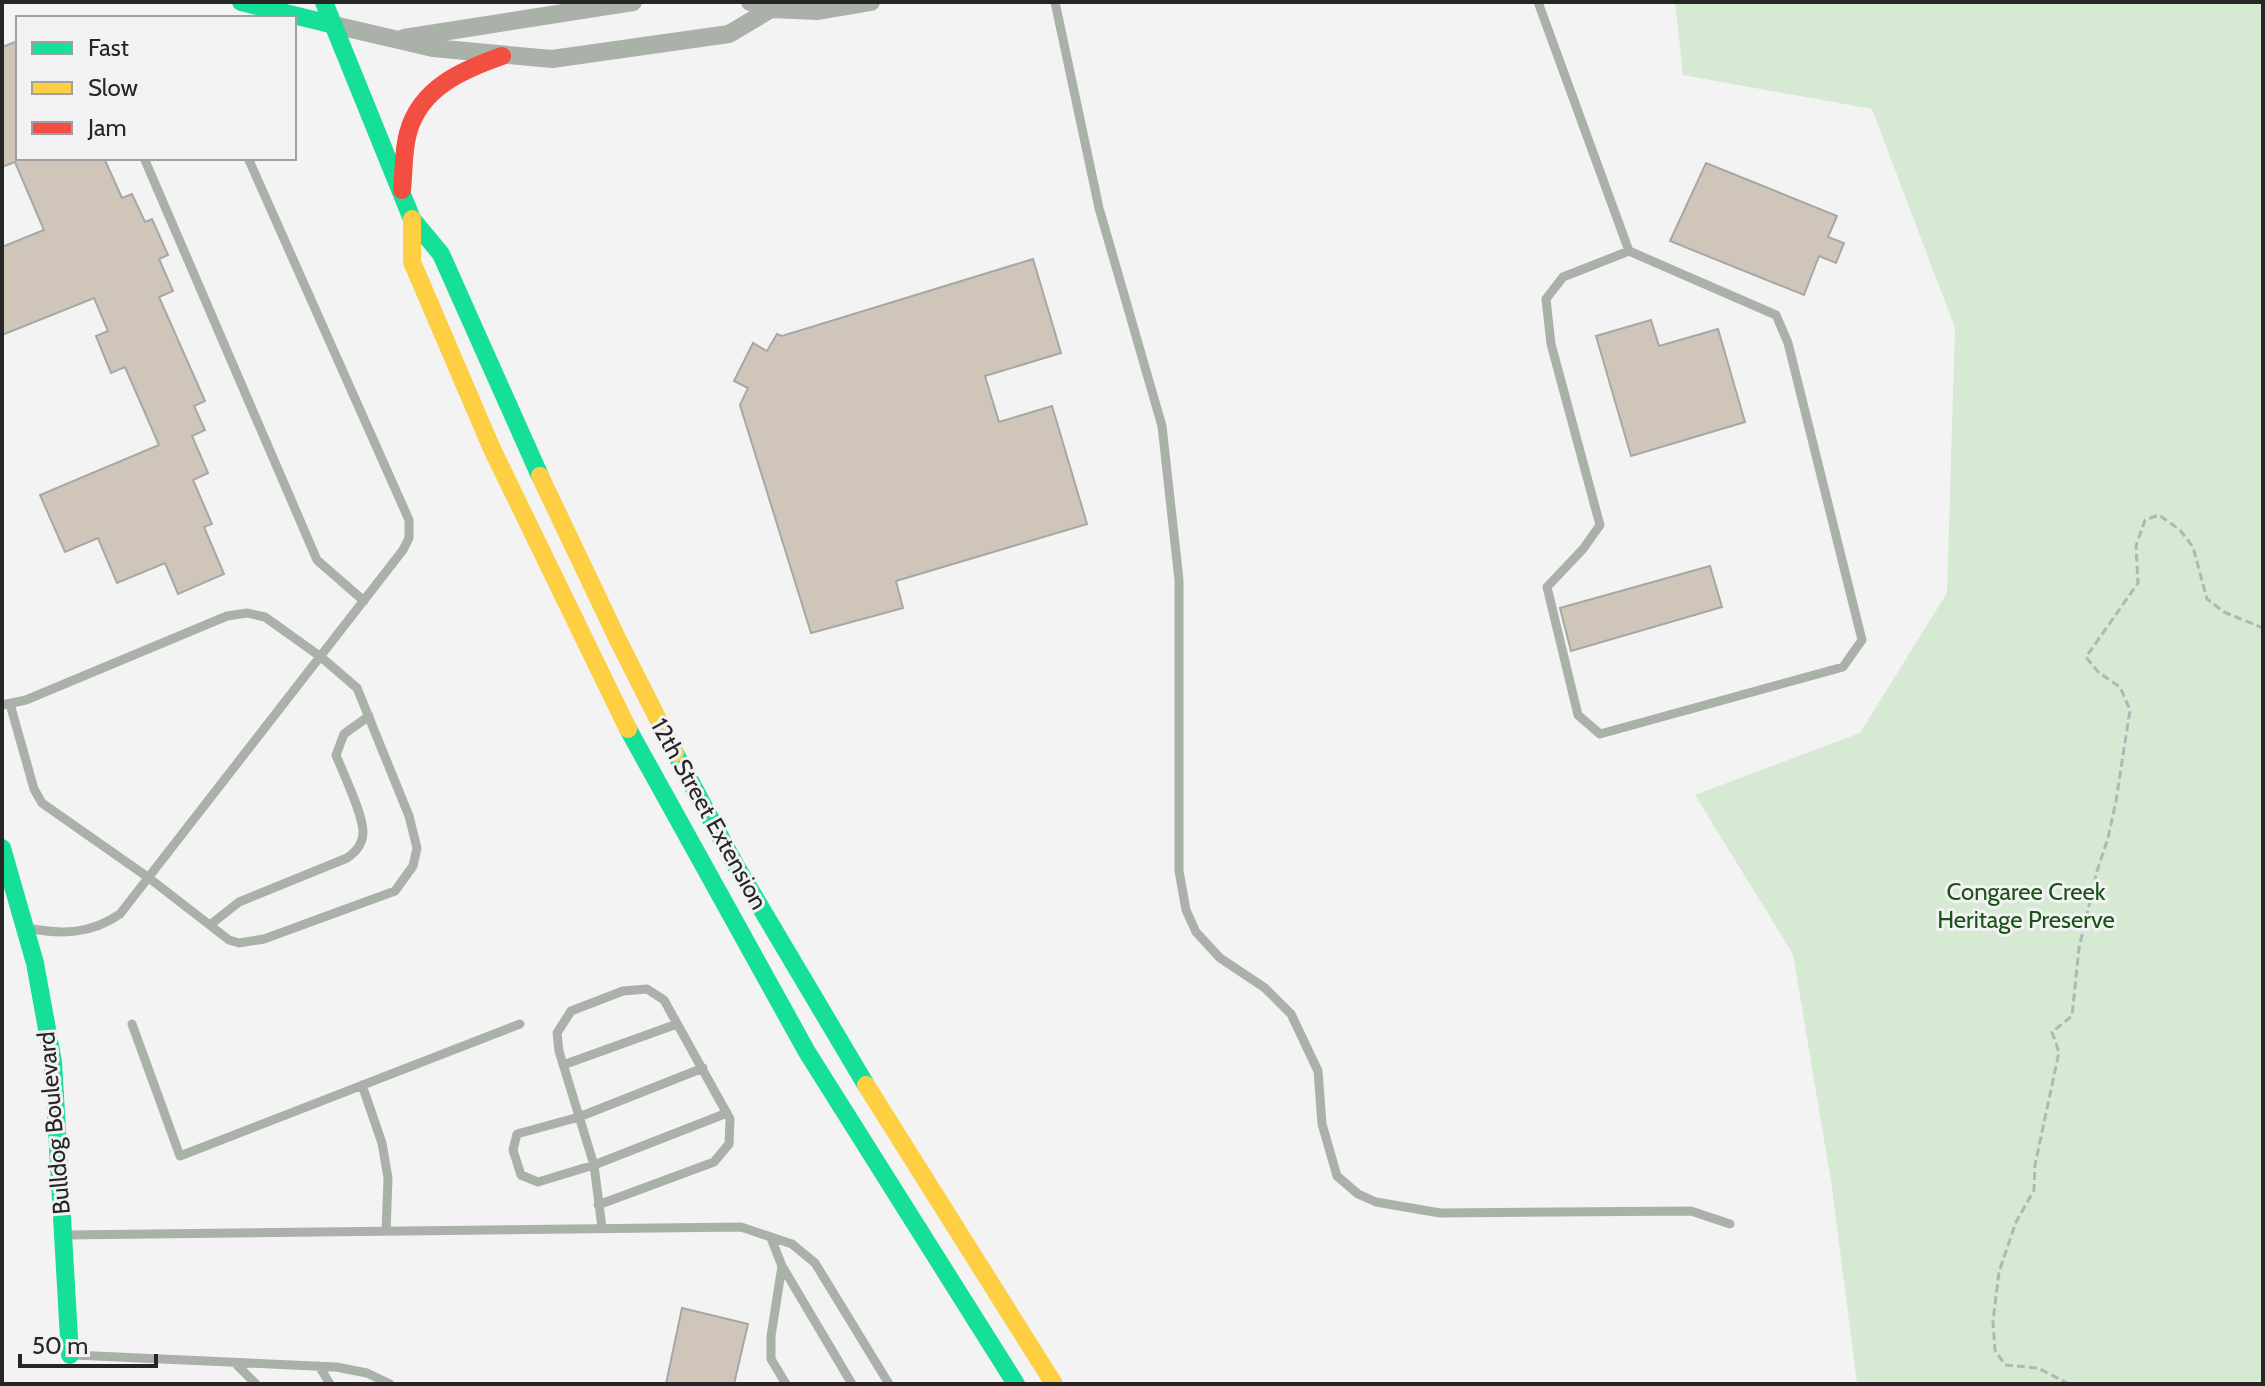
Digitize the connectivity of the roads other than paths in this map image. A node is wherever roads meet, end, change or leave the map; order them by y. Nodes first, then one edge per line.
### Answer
1 (241, 2) edge
2 (324, 2) edge
3 (750, 2) edge
4 (871, 2) edge
5 (1055, 2) edge
6 (1538, 2) edge
7 (622, 3) edge
8 (769, 6) edge
9 (334, 25) junction
10 (397, 39) junction
11 (502, 56) junction
12 (145, 160) edge
13 (249, 160) edge
14 (402, 193) junction
15 (412, 219) junction
16 (1629, 251) junction
17 (364, 601) junction
18 (321, 657) junction
19 (6, 705) edge
20 (369, 716) junction
21 (2, 848) edge
22 (149, 878) junction
23 (210, 925) junction
24 (25, 928) junction
25 (132, 1024) dead end
26 (520, 1024) dead end
27 (677, 1024) junction
28 (563, 1065) junction
29 (703, 1068) junction
30 (362, 1085) junction
31 (727, 1113) junction
32 (579, 1117) junction
33 (594, 1165) junction
34 (598, 1205) junction
35 (1730, 1224) dead end
36 (602, 1228) junction
37 (386, 1231) junction
38 (63, 1235) junction
39 (771, 1238) junction
40 (782, 1266) junction
41 (70, 1355) joint
42 (236, 1364) junction
43 (319, 1366) junction
44 (256, 1384) edge
45 (330, 1384) edge
46 (390, 1384) edge
47 (786, 1384) edge
48 (852, 1384) edge
49 (889, 1384) edge
50 (1016, 1384) edge
51 (1054, 1384) edge

1 - 9 main road
2 - 9 main road, 12th Street Extension
3 - 8 street
4 - 8 street
5 - 35 lane
6 - 16 lane
7 - 10 street
8 - 11 street
9 - 10 street
9 - 14 main road, 12th Street Extension
10 - 11 street
11 - 14 main road
12 - 17 lane
13 - 17 lane
14 - 15 main road, 12th Street Extension
15 - 50 main road, 12th Street Extension
15 - 51 main road, 12th Street Extension
16 - 16 lane
17 - 18 lane
18 - 19 lane
18 - 20 lane
18 - 22 lane
19 - 22 lane
20 - 23 lane
20 - 23 lane
21 - 24 main road, Bulldog Boulevard
22 - 23 lane
22 - 24 lane
24 - 38 main road, Bulldog Boulevard
25 - 30 lane
26 - 30 lane
27 - 28 lane
27 - 28 lane
27 - 29 lane
28 - 32 lane
29 - 31 lane
29 - 32 lane
30 - 37 lane
31 - 33 lane
31 - 34 lane
32 - 33 lane
32 - 33 lane
33 - 34 lane
34 - 36 lane
36 - 37 lane
36 - 39 lane
37 - 38 lane
38 - 41 main road, Bulldog Boulevard
39 - 40 lane
39 - 49 lane
40 - 47 lane
40 - 48 lane
41 - 42 lane
42 - 43 lane
42 - 44 lane
43 - 45 lane
43 - 46 lane

